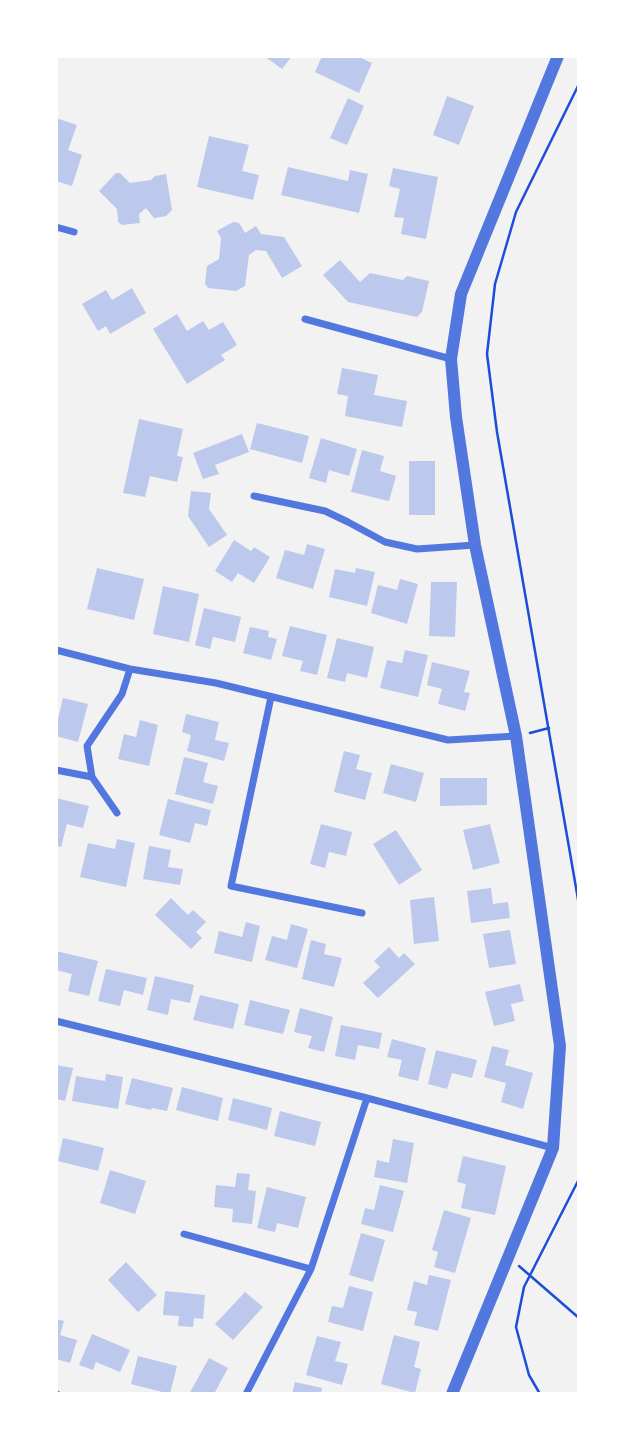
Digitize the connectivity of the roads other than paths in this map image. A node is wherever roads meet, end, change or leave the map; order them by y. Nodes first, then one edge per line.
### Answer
1 (558, 56) edge
2 (56, 227) edge
3 (74, 232) dead end
4 (305, 319) dead end
5 (451, 359) junction
6 (254, 496) dead end
7 (475, 545) junction
8 (56, 650) edge
9 (130, 669) junction
10 (271, 697) junction
11 (516, 736) junction
12 (56, 770) edge
13 (92, 777) junction
14 (117, 813) dead end
15 (362, 914) dead end
16 (56, 1021) edge
17 (367, 1098) junction
18 (553, 1149) junction
19 (184, 1234) dead end
20 (311, 1269) junction
21 (246, 1394) edge
22 (452, 1394) edge

1 - 5 street
2 - 3 street
4 - 5 street
5 - 7 street
6 - 7 street
7 - 11 street
8 - 9 street
9 - 10 street
9 - 13 street
10 - 11 street
10 - 15 street
11 - 18 street
12 - 13 street
13 - 14 street
16 - 17 street
17 - 18 street
17 - 20 street
18 - 22 street
19 - 20 street
20 - 21 street

